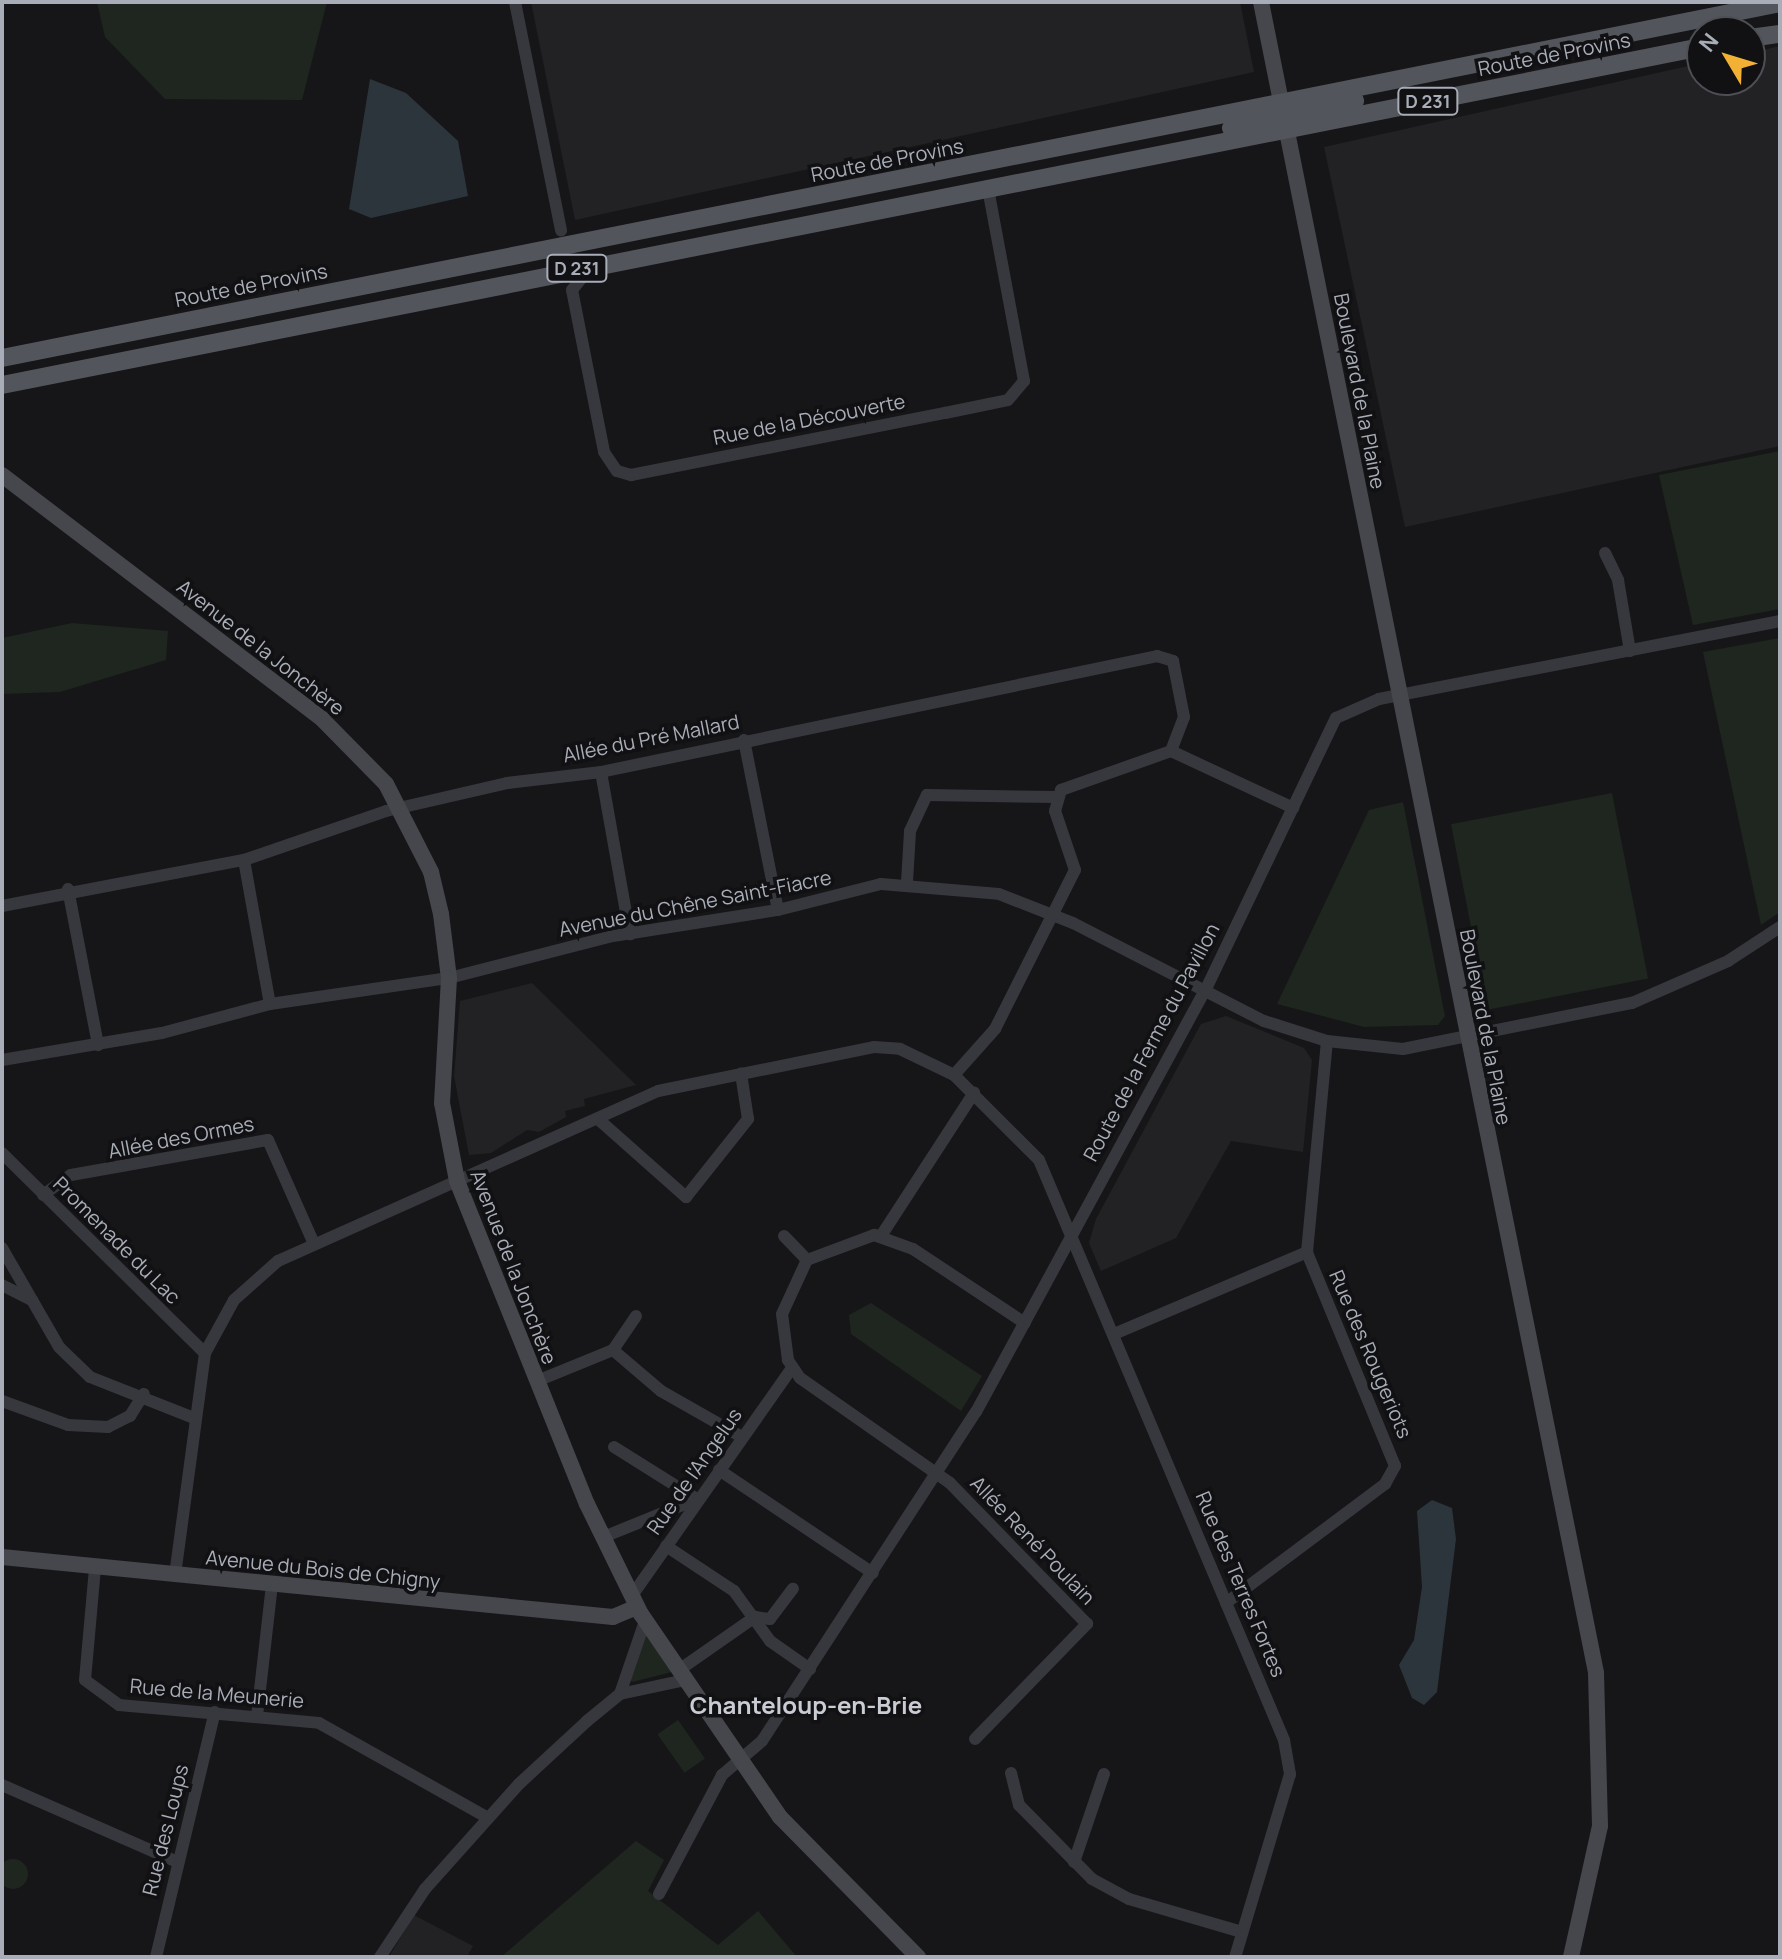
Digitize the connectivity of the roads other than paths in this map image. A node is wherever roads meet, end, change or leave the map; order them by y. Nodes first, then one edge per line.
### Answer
1 (515, 2) edge
2 (1261, 2) edge
3 (1780, 3) edge
4 (1686, 50) edge
5 (1285, 117) junction
6 (988, 188) junction
7 (561, 230) junction
8 (588, 242) junction
9 (542, 251) junction
10 (592, 265) junction
11 (547, 274) junction
12 (572, 290) junction
13 (2, 358) edge
14 (2, 385) edge
15 (2, 475) edge
16 (1605, 553) dead end
17 (1780, 621) edge
18 (1630, 651) junction
19 (1400, 696) junction
20 (744, 740) junction
21 (1171, 751) junction
22 (601, 772) junction
23 (1056, 797) junction
24 (399, 807) junction
25 (1293, 808) junction
26 (244, 860) junction
27 (907, 882) junction
28 (68, 889) junction
29 (2, 906) edge
30 (778, 910) junction
31 (1054, 914) junction
32 (1780, 927) edge
33 (630, 934) junction
34 (449, 978) junction
35 (1205, 991) junction
36 (270, 1004) junction
37 (1469, 1040) junction
38 (1327, 1041) junction
39 (98, 1045) junction
40 (2, 1060) edge
41 (741, 1074) junction
42 (954, 1075) junction
43 (974, 1093) junction
44 (598, 1119) junction
45 (2, 1153) edge
46 (457, 1181) junction
47 (43, 1195) junction
48 (784, 1236) dead end
49 (881, 1236) junction
50 (1069, 1237) junction
51 (314, 1244) junction
52 (2, 1248) edge
53 (1307, 1252) junction
54 (807, 1260) junction
55 (2, 1285) edge
56 (32, 1300) junction
57 (636, 1316) dead end
58 (1025, 1323) junction
59 (1114, 1334) junction
60 (613, 1350) junction
61 (205, 1353) junction
62 (792, 1368) junction
63 (537, 1381) junction
64 (144, 1394) junction
65 (2, 1401) edge
66 (194, 1418) junction
67 (742, 1437) junction
68 (614, 1447) dead end
69 (719, 1470) junction
70 (938, 1475) junction
71 (697, 1499) junction
72 (606, 1536) junction
73 (666, 1546) junction
74 (2, 1557) edge
75 (95, 1568) junction
76 (873, 1573) junction
77 (175, 1575) junction
78 (272, 1584) junction
79 (793, 1589) dead end
80 (1226, 1603) junction
81 (638, 1608) junction
82 (755, 1617) junction
83 (810, 1669) junction
84 (682, 1675) junction
85 (620, 1694) junction
86 (215, 1712) junction
87 (257, 1716) junction
88 (975, 1739) dead end
89 (740, 1760) junction
90 (1011, 1773) dead end
91 (1104, 1774) dead end
92 (2, 1785) edge
93 (488, 1818) junction
94 (177, 1862) junction
95 (1074, 1862) junction
96 (659, 1894) dead end
97 (1242, 1932) junction
98 (1240, 1956) edge
99 (156, 1957) edge
100 (380, 1957) edge
101 (918, 1957) edge
102 (1571, 1957) edge

1 - 7 street
2 - 5 main road, Boulevard de la Plaine
3 - 5 main road, Route de Provins / D 231
4 - 5 main road, Route de Provins / D 231
5 - 6 main road, Route de Provins / D 231
5 - 8 main road, Route de Provins / D 231
5 - 19 main road, Boulevard de la Plaine
6 - 10 main road, Route de Provins / D 231
6 - 12 street, Rue de la Découverte
7 - 8 street
7 - 9 street
8 - 9 main road, Route de Provins / D 231
9 - 13 main road, Route de Provins / D 231
10 - 11 main road, Route de Provins / D 231
10 - 12 street
11 - 12 street
11 - 14 main road, Route de Provins / D 231
15 - 24 main road, Avenue de la Jonchère
16 - 18 street
17 - 18 street, Route de la Ferme du Pavillon
18 - 19 street, Route de la Ferme du Pavillon
19 - 25 street, Route de la Ferme du Pavillon
19 - 37 main road, Boulevard de la Plaine
20 - 21 street, Allée du Pré Mallard
20 - 22 street, Allée du Pré Mallard
20 - 30 street
21 - 23 street
21 - 25 street
22 - 24 street, Allée du Pré Mallard
22 - 33 street
23 - 27 street
23 - 31 street
24 - 26 street, Allée du Pré Mallard
24 - 34 main road, Avenue de la Jonchère
25 - 35 street, Route de la Ferme du Pavillon
26 - 28 street, Allée du Pré Mallard
26 - 36 street
27 - 30 street, Avenue du Chêne Saint-Fiacre
27 - 31 street, Avenue du Chêne Saint-Fiacre
28 - 29 street, Allée du Pré Mallard
28 - 39 street
30 - 33 street, Avenue du Chêne Saint-Fiacre
31 - 35 street, Avenue du Chêne Saint-Fiacre
31 - 42 street
32 - 37 street, Avenue du Chêne Saint-Fiacre
33 - 34 street, Avenue du Chêne Saint-Fiacre
34 - 36 street, Avenue du Chêne Saint-Fiacre
34 - 46 main road, Avenue de la Jonchère
35 - 38 street, Avenue du Chêne Saint-Fiacre
35 - 50 street, Route de la Ferme du Pavillon
36 - 39 street, Avenue du Chêne Saint-Fiacre
37 - 38 street, Avenue du Chêne Saint-Fiacre
37 - 102 main road, Boulevard de la Plaine
38 - 53 street, Rue des Rougeriots
39 - 40 street, Avenue du Chêne Saint-Fiacre
41 - 42 street, Rue des Terres Fortes
41 - 44 street, Rue des Terres Fortes
41 - 44 street
42 - 43 street, Rue des Terres Fortes
43 - 49 street
43 - 50 street, Rue des Terres Fortes
44 - 46 street, Rue des Terres Fortes
45 - 47 street, Promenade du Lac
46 - 51 street, Rue des Terres Fortes
46 - 63 main road, Avenue de la Jonchère
47 - 51 street, Allée des Ormes
47 - 61 street, Promenade du Lac
48 - 54 street
49 - 54 street
49 - 58 street
50 - 58 street, Route de la Ferme du Pavillon
50 - 59 street, Rue des Terres Fortes
51 - 61 street, Rue des Terres Fortes
52 - 56 street
53 - 59 street
53 - 80 street, Rue des Rougeriots
54 - 62 street
55 - 56 street
56 - 64 street
57 - 60 street
58 - 70 street, Route de la Ferme du Pavillon
59 - 80 street, Rue des Terres Fortes
60 - 63 street
60 - 67 street
61 - 66 street, Rue des Terres Fortes
62 - 67 street, Rue de l'Angelus
62 - 70 street
63 - 72 main road, Avenue de la Jonchère
64 - 65 street
64 - 66 street
66 - 77 street, Rue des Terres Fortes
67 - 69 street, Rue de l'Angelus
68 - 71 street
69 - 71 street, Rue de l'Angelus
69 - 76 street
70 - 76 street, Route de la Ferme du Pavillon
70 - 88 street, Allée René Poulain
71 - 72 street
71 - 73 street, Rue de l'Angelus
72 - 81 main road, Avenue de la Jonchère
73 - 81 street, Rue de l'Angelus
73 - 82 street
74 - 75 main road, Avenue du Bois de Chigny
75 - 77 main road, Avenue du Bois de Chigny
75 - 86 street, Rue de la Meunerie
76 - 83 street, Route de la Ferme du Pavillon
77 - 78 main road, Avenue du Bois de Chigny
78 - 81 main road, Avenue du Bois de Chigny
78 - 87 street
79 - 82 street
80 - 97 street, Rue des Terres Fortes
81 - 84 main road, Avenue de la Jonchère
81 - 85 street, Rue de l'Angelus
82 - 83 street
82 - 84 street
83 - 89 street, Route de la Ferme du Pavillon
84 - 85 street
84 - 89 main road, Avenue de la Jonchère
85 - 93 street
86 - 87 street, Rue de la Meunerie
86 - 94 street, Rue des Loups
87 - 93 street, Rue de la Meunerie
89 - 96 street, Route de la Ferme du Pavillon
89 - 101 main road, Avenue de la Jonchère
90 - 95 street
91 - 95 street
92 - 94 street
93 - 100 street
94 - 99 street, Rue des Loups
95 - 97 street
97 - 98 street, Rue des Terres Fortes

